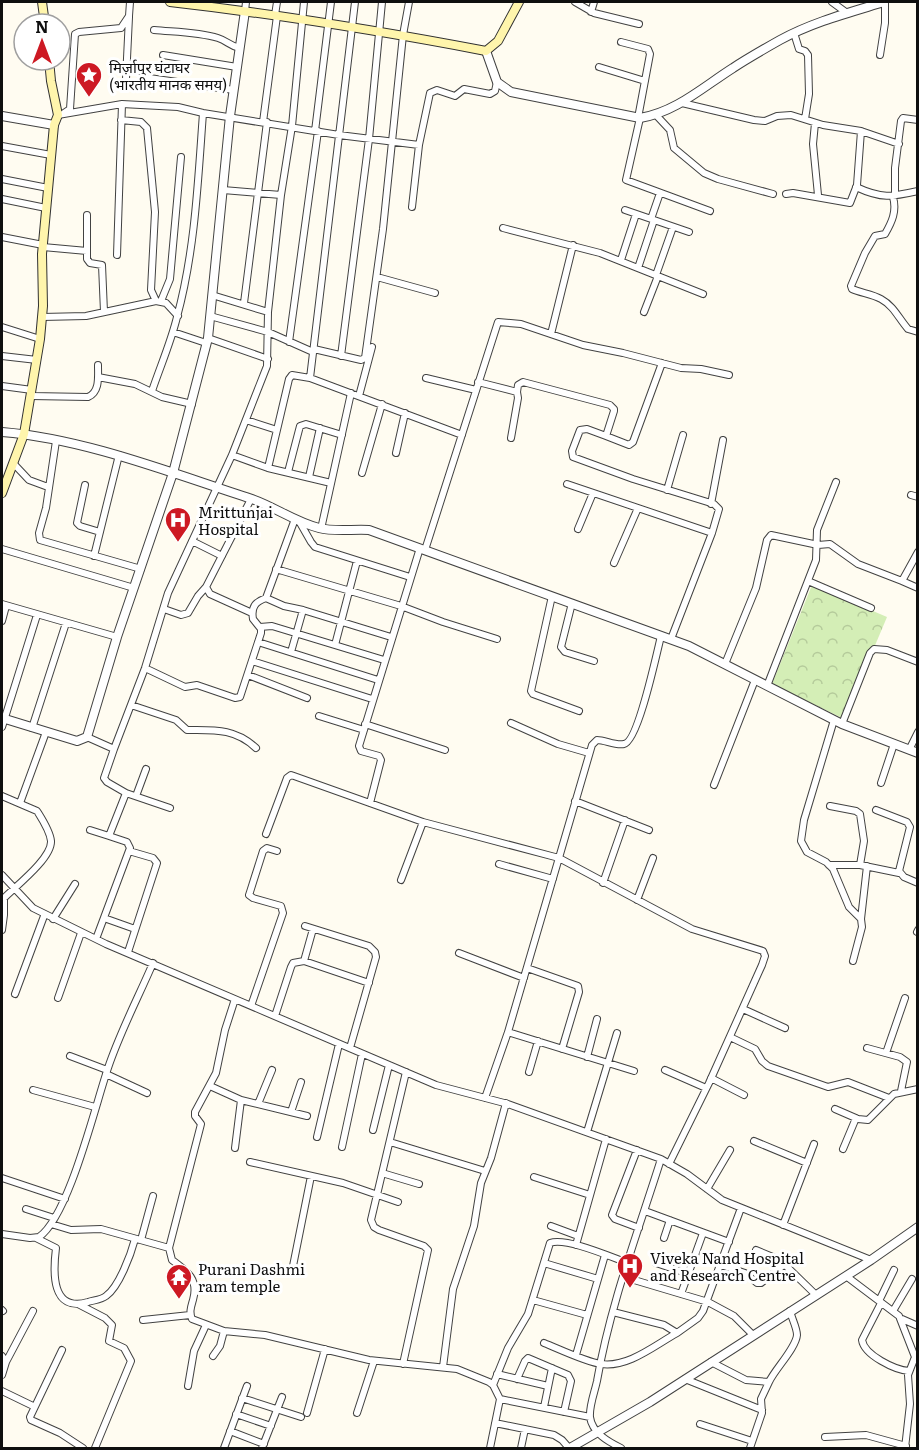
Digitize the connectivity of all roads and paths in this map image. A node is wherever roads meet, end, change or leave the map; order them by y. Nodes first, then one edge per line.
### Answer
1 (130, 2) edge
2 (170, 2) edge
3 (277, 2) edge
4 (304, 2) edge
5 (331, 2) edge
6 (355, 2) edge
7 (382, 2) edge
8 (410, 2) edge
9 (519, 2) edge
10 (575, 2) edge
11 (594, 2) edge
12 (832, 2) edge
13 (884, 2) edge
14 (246, 6) edge
15 (591, 12) junction
16 (847, 12) junction
17 (129, 16) junction
18 (276, 16) junction
19 (302, 20) junction
20 (328, 24) junction
21 (639, 24) dead end
22 (352, 28) junction
23 (154, 30) dead end
24 (379, 32) junction
25 (794, 33) junction
26 (404, 35) junction
27 (621, 42) dead end
28 (240, 48) junction
29 (486, 51) junction
30 (163, 55) dead end
31 (880, 55) dead end
32 (237, 67) junction
33 (599, 67) dead end
34 (50, 72) edge
35 (149, 78) dead end
36 (126, 79) dead end
37 (645, 81) junction
38 (497, 82) junction
39 (234, 90) junction
40 (682, 103) junction
41 (122, 104) junction
42 (203, 112) junction
43 (61, 114) junction
44 (2, 116) edge
45 (230, 116) junction
46 (656, 116) junction
47 (639, 118) junction
48 (805, 119) junction
49 (121, 120) junction
50 (918, 120) edge
51 (265, 122) junction
52 (814, 123) junction
53 (54, 125) junction
54 (292, 126) junction
55 (316, 131) junction
56 (861, 131) junction
57 (339, 135) junction
58 (369, 139) junction
59 (393, 143) junction
60 (899, 144) junction
61 (2, 146) edge
62 (419, 146) junction
63 (51, 155) junction
64 (181, 157) dead end
65 (2, 179) edge
66 (856, 187) junction
67 (48, 188) junction
68 (223, 190) junction
69 (918, 191) edge
70 (257, 193) junction
71 (660, 193) junction
72 (773, 194) dead end
73 (786, 194) dead end
74 (281, 195) junction
75 (818, 195) dead end
76 (893, 197) junction
77 (2, 199) edge
78 (412, 207) dead end
79 (46, 208) junction
80 (625, 210) dead end
81 (710, 211) dead end
82 (636, 214) junction
83 (87, 215) dead end
84 (652, 220) junction
85 (673, 227) junction
86 (503, 228) dead end
87 (689, 232) dead end
88 (2, 237) edge
89 (573, 245) junction
90 (43, 246) junction
91 (87, 251) junction
92 (117, 255) dead end
93 (621, 260) junction
94 (638, 268) junction
95 (657, 275) junction
96 (377, 277) junction
97 (435, 293) dead end
98 (703, 294) dead end
99 (212, 295) junction
100 (159, 301) junction
101 (244, 303) junction
102 (104, 312) junction
103 (268, 312) junction
104 (644, 312) dead end
105 (178, 316) junction
106 (210, 316) junction
107 (42, 317) junction
108 (2, 327) edge
109 (173, 332) junction
110 (268, 332) junction
111 (918, 332) edge
112 (551, 334) junction
113 (40, 339) junction
114 (207, 340) junction
115 (289, 342) junction
116 (372, 347) dead end
117 (314, 351) junction
118 (2, 356) edge
119 (341, 356) junction
120 (268, 359) junction
121 (37, 360) junction
122 (366, 360) junction
123 (662, 363) junction
124 (98, 365) dead end
125 (729, 375) dead end
126 (98, 377) junction
127 (310, 378) junction
128 (426, 378) dead end
129 (478, 382) junction
130 (2, 386) edge
131 (476, 390) junction
132 (152, 391) junction
133 (517, 392) junction
134 (31, 393) junction
135 (351, 393) junction
136 (359, 396) junction
137 (192, 404) junction
138 (382, 404) junction
139 (405, 413) junction
140 (246, 420) junction
141 (320, 428) junction
142 (277, 430) junction
143 (2, 432) edge
144 (24, 434) junction
145 (342, 435) junction
146 (462, 435) junction
147 (683, 435) dead end
148 (606, 436) junction
149 (510, 438) dead end
150 (723, 440) dead end
151 (56, 441) junction
152 (396, 453) dead end
153 (119, 455) junction
154 (232, 455) junction
155 (13, 463) junction
156 (268, 468) junction
157 (288, 472) junction
158 (173, 473) junction
159 (362, 473) dead end
160 (309, 477) junction
161 (836, 482) dead end
162 (331, 483) junction
163 (567, 484) dead end
164 (85, 485) dead end
165 (48, 487) junction
166 (217, 488) junction
167 (667, 490) junction
168 (2, 493) edge
169 (593, 493) junction
170 (251, 499) junction
171 (711, 504) junction
172 (638, 508) junction
173 (297, 520) junction
174 (321, 529) junction
175 (578, 529) dead end
176 (100, 532) junction
177 (712, 533) junction
178 (192, 541) junction
179 (818, 545) junction
180 (2, 549) edge
181 (422, 549) junction
182 (918, 552) edge
183 (94, 556) junction
184 (222, 556) junction
185 (357, 561) junction
186 (614, 563) dead end
187 (141, 568) junction
188 (276, 569) junction
189 (411, 577) junction
190 (808, 581) junction
191 (903, 581) junction
192 (206, 587) junction
193 (134, 588) junction
194 (918, 588) edge
195 (350, 591) junction
196 (552, 596) junction
197 (266, 598) junction
198 (572, 603) junction
199 (4, 605) edge
200 (401, 606) junction
201 (871, 608) dead end
202 (164, 609) junction
203 (303, 610) junction
204 (252, 613) junction
205 (38, 615) junction
206 (2, 621) edge
207 (341, 622) junction
208 (66, 623) junction
209 (260, 627) junction
210 (296, 633) junction
211 (661, 636) junction
212 (117, 637) junction
213 (391, 637) junction
214 (497, 639) dead end
215 (671, 639) junction
216 (258, 642) junction
217 (335, 645) junction
218 (291, 652) junction
219 (384, 660) junction
220 (252, 661) junction
221 (594, 662) dead end
222 (918, 662) edge
223 (724, 664) junction
224 (145, 668) junction
225 (248, 675) junction
226 (378, 680) junction
227 (755, 680) junction
228 (767, 686) junction
229 (307, 698) dead end
230 (372, 699) junction
231 (131, 705) junction
232 (579, 711) dead end
233 (319, 716) dead end
234 (834, 720) junction
235 (2, 722) edge
236 (511, 723) dead end
237 (842, 724) junction
238 (364, 727) junction
239 (32, 728) junction
240 (46, 732) junction
241 (918, 732) edge
242 (87, 737) junction
243 (894, 744) junction
244 (256, 748) dead end
245 (114, 749) junction
246 (445, 750) dead end
247 (913, 752) edge
248 (589, 753) junction
249 (146, 769) dead end
250 (881, 783) dead end
251 (714, 785) dead end
252 (126, 793) junction
253 (2, 796) edge
254 (136, 796) junction
255 (575, 801) junction
256 (20, 803) junction
257 (370, 803) junction
258 (830, 806) dead end
259 (170, 808) dead end
260 (876, 810) dead end
261 (624, 820) junction
262 (423, 822) junction
263 (914, 828) edge
264 (90, 830) dead end
265 (649, 830) dead end
266 (266, 834) dead end
267 (109, 836) junction
268 (129, 850) junction
269 (277, 851) dead end
270 (559, 858) junction
271 (653, 858) dead end
272 (499, 864) dead end
273 (829, 865) junction
274 (863, 866) junction
275 (899, 873) junction
276 (2, 875) edge
277 (553, 879) junction
278 (401, 880) dead end
279 (603, 883) junction
280 (918, 883) edge
281 (75, 884) dead end
282 (14, 888) junction
283 (637, 900) junction
284 (44, 916) junction
285 (104, 918) junction
286 (53, 919) junction
287 (861, 919) junction
288 (305, 926) dead end
289 (314, 928) junction
290 (135, 929) junction
291 (2, 930) edge
292 (81, 933) junction
293 (96, 939) junction
294 (128, 952) junction
295 (459, 953) dead end
296 (303, 961) junction
297 (853, 961) dead end
298 (153, 963) junction
299 (527, 968) junction
300 (524, 978) junction
301 (369, 983) junction
302 (15, 994) dead end
303 (58, 998) dead end
304 (905, 998) dead end
305 (235, 999) junction
306 (251, 1006) junction
307 (743, 1009) junction
308 (275, 1016) junction
309 (597, 1019) dead end
310 (785, 1028) dead end
311 (508, 1032) junction
312 (617, 1034) dead end
313 (730, 1037) junction
314 (538, 1041) junction
315 (339, 1044) junction
316 (350, 1048) junction
317 (867, 1048) dead end
318 (562, 1049) junction
319 (362, 1053) junction
320 (886, 1053) junction
321 (70, 1056) dead end
322 (587, 1057) junction
323 (607, 1063) junction
324 (389, 1065) junction
325 (272, 1070) dead end
326 (664, 1070) dead end
327 (634, 1071) dead end
328 (107, 1072) junction
329 (406, 1072) junction
330 (529, 1072) dead end
331 (711, 1078) junction
332 (301, 1082) dead end
333 (210, 1086) junction
334 (706, 1088) junction
335 (918, 1089) edge
336 (33, 1090) dead end
337 (901, 1091) junction
338 (147, 1093) dead end
339 (744, 1095) dead end
340 (485, 1098) junction
341 (889, 1098) junction
342 (241, 1100) junction
343 (506, 1103) junction
344 (258, 1104) junction
345 (95, 1107) junction
346 (835, 1109) dead end
347 (291, 1112) junction
348 (307, 1116) dead end
349 (856, 1118) junction
350 (374, 1131) dead end
351 (587, 1132) junction
352 (316, 1137) dead end
353 (606, 1139) junction
354 (754, 1141) dead end
355 (390, 1142) junction
356 (814, 1144) dead end
357 (342, 1147) dead end
358 (236, 1148) dead end
359 (843, 1149) dead end
360 (637, 1150) junction
361 (730, 1150) dead end
362 (661, 1159) junction
363 (250, 1162) dead end
364 (807, 1163) junction
365 (669, 1164) junction
366 (485, 1171) junction
367 (382, 1173) junction
368 (311, 1176) junction
369 (2, 1178) edge
370 (534, 1178) dead end
371 (418, 1184) dead end
372 (707, 1189) junction
373 (377, 1194) junction
374 (590, 1195) junction
375 (153, 1196) dead end
376 (64, 1199) junction
377 (398, 1202) dead end
378 (741, 1208) junction
379 (26, 1209) dead end
380 (645, 1211) junction
381 (670, 1220) junction
382 (53, 1221) junction
383 (783, 1225) junction
384 (551, 1226) dead end
385 (639, 1227) junction
386 (918, 1227) edge
387 (703, 1233) junction
388 (2, 1234) edge
389 (578, 1236) junction
390 (36, 1238) junction
391 (664, 1238) dead end
392 (138, 1239) junction
393 (729, 1242) junction
394 (576, 1245) junction
395 (169, 1248) junction
396 (756, 1250) dead end
397 (605, 1255) junction
398 (871, 1260) junction
399 (544, 1263) junction
400 (628, 1263) junction
401 (656, 1263) dead end
402 (785, 1264) junction
403 (721, 1265) junction
404 (293, 1266) dead end
405 (894, 1270) dead end
406 (689, 1274) junction
407 (846, 1276) junction
408 (624, 1277) junction
409 (598, 1279) junction
410 (912, 1279) dead end
411 (681, 1294) junction
412 (816, 1294) junction
413 (533, 1300) junction
414 (708, 1302) junction
415 (880, 1302) junction
416 (78, 1304) junction
417 (33, 1311) dead end
418 (790, 1311) junction
419 (893, 1311) junction
420 (613, 1312) junction
421 (190, 1315) junction
422 (587, 1315) junction
423 (901, 1319) junction
424 (143, 1320) dead end
425 (206, 1325) junction
426 (918, 1326) edge
427 (224, 1331) junction
428 (677, 1333) junction
429 (753, 1335) junction
430 (544, 1343) dead end
431 (326, 1349) junction
432 (62, 1350) dead end
433 (576, 1355) junction
434 (213, 1356) dead end
435 (4, 1359) edge
436 (374, 1361) junction
437 (711, 1362) junction
438 (403, 1364) junction
439 (600, 1364) junction
440 (443, 1367) junction
441 (552, 1368) junction
442 (909, 1371) junction
443 (497, 1374) junction
444 (2, 1375) edge
445 (517, 1379) junction
446 (685, 1379) junction
447 (769, 1382) junction
448 (493, 1385) junction
449 (188, 1386) dead end
450 (246, 1386) dead end
451 (548, 1386) junction
452 (2, 1391) edge
453 (282, 1397) dead end
454 (242, 1398) junction
455 (500, 1399) junction
456 (33, 1406) junction
457 (544, 1407) junction
458 (277, 1410) junction
459 (762, 1410) junction
460 (564, 1412) junction
461 (357, 1413) dead end
462 (236, 1414) junction
463 (590, 1417) junction
464 (495, 1423) junction
465 (700, 1424) dead end
466 (271, 1426) junction
467 (525, 1429) junction
468 (230, 1431) junction
469 (596, 1432) junction
470 (825, 1437) dead end
471 (751, 1445) edge
472 (263, 1446) edge
473 (226, 1448) edge
474 (905, 1448) edge
475 (83, 1449) edge
476 (95, 1449) edge
477 (490, 1449) edge
478 (521, 1449) edge
479 (569, 1449) edge
480 (621, 1449) edge

1 - 17 street
2 - 14 main road
3 - 18 street
4 - 19 street
5 - 20 street
6 - 22 street
7 - 24 street
8 - 26 street
9 - 29 main road
10 - 15 street
11 - 15 street
12 - 16 street
13 - 16 street
13 - 31 street
14 - 18 main road
14 - 28 street
15 - 21 street
16 - 25 street
17 - 36 street
17 - 43 street
18 - 19 main road
18 - 51 street
19 - 20 main road
19 - 54 street
20 - 22 main road
20 - 55 street
22 - 24 main road
22 - 57 street
23 - 28 street
24 - 26 main road
24 - 58 street
25 - 40 street
25 - 48 street
26 - 29 main road
26 - 59 street
27 - 37 street
28 - 32 street
29 - 38 street
30 - 32 street
32 - 39 street
33 - 37 street
34 - 43 main road
35 - 39 street
37 - 47 street
38 - 47 street
38 - 62 street
39 - 45 street
40 - 46 street
40 - 48 street
41 - 42 street
41 - 43 street
41 - 49 street
42 - 45 street
42 - 105 street
43 - 53 main road
44 - 53 street
45 - 51 street
45 - 68 street
46 - 47 street
46 - 72 street
47 - 71 street
48 - 52 street
49 - 92 street
49 - 100 street
50 - 60 street
51 - 54 street
51 - 70 street
52 - 56 street
52 - 75 street
53 - 63 main road
54 - 55 street
54 - 74 street
55 - 57 street
55 - 115 street
56 - 60 street
56 - 66 street
57 - 58 street
57 - 117 street
58 - 59 street
58 - 119 street
59 - 62 street
59 - 96 street
60 - 76 street
61 - 63 street
62 - 78 street
63 - 67 main road
64 - 100 street
65 - 67 street
66 - 73 street
66 - 76 street
67 - 79 main road
68 - 70 street
68 - 99 street
69 - 76 street
70 - 74 street
70 - 101 street
71 - 81 street
71 - 84 street
74 - 103 street
76 - 111 street
77 - 79 street
79 - 90 main road
80 - 82 street
82 - 84 street
82 - 93 street
83 - 91 street
84 - 85 street
84 - 94 street
85 - 87 street
85 - 95 street
86 - 89 street
88 - 90 street
89 - 93 street
89 - 112 street
90 - 91 street
90 - 107 main road
91 - 102 street
93 - 94 street
94 - 95 street
95 - 98 street
95 - 104 street
96 - 97 street
96 - 122 street
99 - 101 street
99 - 106 street
100 - 102 street
100 - 105 street
101 - 103 street
102 - 107 street
103 - 110 street
105 - 109 street
106 - 110 street
106 - 114 street
107 - 113 main road
108 - 113 street
109 - 114 street
109 - 132 street
110 - 115 street
110 - 120 street
112 - 123 street
112 - 129 street
113 - 121 main road
114 - 120 street
114 - 137 street
115 - 117 street
116 - 122 street
117 - 119 street
117 - 127 street
118 - 121 street
119 - 122 street
120 - 140 street
121 - 134 main road
122 - 136 street
123 - 125 street
123 - 148 street
124 - 126 street
126 - 132 street
126 - 134 street
127 - 135 street
127 - 142 street
128 - 131 street
129 - 131 street
129 - 133 street
130 - 134 street
131 - 146 street
132 - 137 street
133 - 148 street
133 - 149 street
134 - 144 main road
135 - 136 street
135 - 145 street
136 - 138 street
137 - 158 street
138 - 139 street
138 - 159 street
139 - 146 street
139 - 152 street
140 - 142 street
140 - 154 street
141 - 145 street
141 - 157 street
141 - 160 street
142 - 156 street
143 - 144 street
144 - 151 street
144 - 155 main road
145 - 162 street
146 - 181 street
147 - 167 street
148 - 167 street
150 - 171 street
151 - 153 street
151 - 165 street
153 - 158 street
153 - 176 street
154 - 156 street
154 - 166 street
155 - 165 street
155 - 168 main road
156 - 157 street
157 - 160 street
158 - 166 street
158 - 187 street
160 - 162 street
161 - 179 street
162 - 174 street
163 - 169 street
164 - 176 street
165 - 183 street
166 - 170 street
166 - 178 street
167 - 171 street
169 - 172 street
169 - 175 street
170 - 173 street
170 - 184 street
171 - 177 street
172 - 177 street
172 - 186 street
173 - 174 street
173 - 185 street
173 - 188 street
174 - 181 street
176 - 183 street
177 - 215 street
178 - 184 street
178 - 202 street
179 - 190 street
179 - 191 street
179 - 223 street
180 - 193 street
181 - 189 street
181 - 196 street
182 - 191 street
183 - 187 street
184 - 192 street
185 - 189 street
185 - 195 street
187 - 193 street
188 - 195 street
188 - 197 street
189 - 200 street
190 - 201 street
190 - 228 street
191 - 194 street
192 - 202 street
192 - 204 street
193 - 212 street
195 - 200 street
195 - 207 street
196 - 198 street
196 - 232 street
197 - 203 street
197 - 204 street
198 - 211 street
198 - 221 street
199 - 205 street
199 - 206 street
200 - 213 street
200 - 214 street
202 - 224 street
203 - 207 street
203 - 210 street
204 - 209 street
205 - 208 street
205 - 235 street
207 - 213 street
207 - 217 street
208 - 212 street
208 - 239 street
209 - 210 street
209 - 216 street
210 - 217 street
210 - 218 street
211 - 215 street
211 - 248 street
212 - 242 street
213 - 219 street
215 - 223 street
216 - 218 street
216 - 220 street
217 - 219 street
218 - 226 street
219 - 226 street
220 - 225 street
220 - 230 street
222 - 237 street
223 - 227 street
224 - 225 street
224 - 231 street
225 - 229 street
226 - 230 street
227 - 228 street
227 - 251 street
228 - 234 street
230 - 238 street
231 - 244 street
231 - 245 street
233 - 238 street
234 - 237 street
234 - 273 street
235 - 239 street
236 - 248 street
237 - 243 street
238 - 246 street
238 - 257 street
239 - 240 street
240 - 242 street
240 - 256 street
241 - 247 street
242 - 245 street
243 - 247 street
243 - 250 street
245 - 252 street
248 - 255 street
249 - 254 street
252 - 254 street
252 - 267 street
253 - 256 street
254 - 259 street
255 - 261 street
255 - 270 street
256 - 282 street
257 - 262 street
257 - 266 street
258 - 274 street
260 - 263 street
261 - 265 street
261 - 279 street
262 - 270 street
262 - 278 street
263 - 275 street
264 - 267 street
267 - 268 street
268 - 285 street
268 - 290 street
269 - 306 street
270 - 277 street
270 - 279 street
271 - 283 street
272 - 277 street
273 - 274 street
273 - 287 street
274 - 275 street
274 - 287 street
275 - 280 street
276 - 282 street
277 - 299 street
279 - 283 street
281 - 286 street
282 - 284 street
282 - 291 street
283 - 307 street
284 - 286 street
284 - 302 street
285 - 290 street
285 - 293 street
286 - 292 street
287 - 297 street
288 - 289 street
289 - 296 street
289 - 301 street
290 - 294 street
292 - 293 street
292 - 303 street
293 - 294 street
294 - 298 street
295 - 300 street
296 - 301 street
296 - 308 street
298 - 305 street
298 - 328 street
299 - 300 street
299 - 318 street
300 - 311 street
301 - 316 street
304 - 320 street
305 - 306 street
305 - 333 street
306 - 308 street
307 - 310 street
307 - 313 street
308 - 315 street
309 - 322 street
311 - 314 street
311 - 340 street
312 - 323 street
313 - 331 street
313 - 341 street
314 - 318 street
314 - 330 street
315 - 316 street
315 - 352 street
316 - 319 street
317 - 320 street
318 - 322 street
319 - 324 street
319 - 357 street
320 - 337 street
321 - 328 street
322 - 323 street
323 - 327 street
323 - 351 street
324 - 329 street
324 - 350 street
325 - 344 street
326 - 334 street
328 - 338 street
328 - 345 street
329 - 340 street
329 - 355 street
331 - 334 street
331 - 339 street
332 - 347 street
333 - 342 street
333 - 395 street
334 - 365 street
335 - 337 street
336 - 345 street
337 - 341 street
340 - 343 street
341 - 349 street
342 - 344 street
342 - 358 street
343 - 351 street
343 - 366 street
344 - 347 street
345 - 376 street
346 - 349 street
347 - 348 street
349 - 359 street
351 - 353 street
353 - 360 street
353 - 374 street
354 - 364 street
355 - 366 street
355 - 367 street
356 - 364 street
360 - 362 street
360 - 385 street
361 - 372 street
362 - 365 street
362 - 380 street
363 - 368 street
364 - 383 street
365 - 372 street
366 - 440 street
367 - 371 street
367 - 373 street
368 - 373 street
368 - 404 street
369 - 376 street
370 - 374 street
372 - 378 street
373 - 377 street
373 - 438 street
374 - 389 street
375 - 392 street
376 - 382 street
378 - 383 street
378 - 393 street
379 - 382 street
380 - 381 street
380 - 385 street
381 - 387 street
381 - 391 street
382 - 390 street
382 - 392 street
383 - 398 street
384 - 389 street
385 - 400 street
386 - 398 street
387 - 393 street
387 - 406 street
388 - 390 street
389 - 394 street
390 - 416 street
392 - 395 street
392 - 416 street
393 - 403 street
394 - 397 street
394 - 399 street
395 - 421 street
396 - 402 street
397 - 400 street
397 - 409 street
398 - 407 street
399 - 409 street
399 - 413 street
400 - 408 street
401 - 406 street
402 - 403 street
402 - 412 street
403 - 414 street
405 - 415 street
406 - 411 street
407 - 412 street
407 - 415 street
408 - 411 street
408 - 420 street
409 - 422 street
410 - 419 street
411 - 414 street
412 - 418 street
413 - 422 street
413 - 443 street
414 - 428 street
414 - 429 street
415 - 419 street
415 - 442 street
416 - 476 street
417 - 435 street
418 - 429 street
418 - 447 street
419 - 423 street
420 - 428 street
420 - 439 street
421 - 424 street
421 - 425 street
422 - 433 street
423 - 426 street
423 - 442 street
425 - 427 street
425 - 449 street
427 - 431 street
427 - 434 street
428 - 439 street
429 - 437 street
430 - 433 street
431 - 436 street
431 - 458 street
432 - 456 street
433 - 439 street
435 - 444 street
436 - 438 street
436 - 461 street
437 - 446 street
437 - 447 street
438 - 440 street
439 - 463 street
440 - 448 street
441 - 445 street
441 - 451 street
441 - 460 street
442 - 474 street
443 - 445 street
443 - 448 street
445 - 451 street
446 - 459 street
446 - 469 street
447 - 459 street
448 - 455 street
450 - 454 street
451 - 457 street
452 - 456 street
453 - 458 street
454 - 458 street
454 - 462 street
455 - 457 street
455 - 464 street
456 - 475 street
457 - 460 street
458 - 466 street
459 - 471 street
460 - 463 street
462 - 466 street
462 - 468 street
463 - 469 street
464 - 467 street
464 - 477 street
465 - 471 street
466 - 472 street
467 - 478 street
467 - 479 street
468 - 472 street
468 - 473 street
469 - 479 street
469 - 480 street
470 - 474 street

